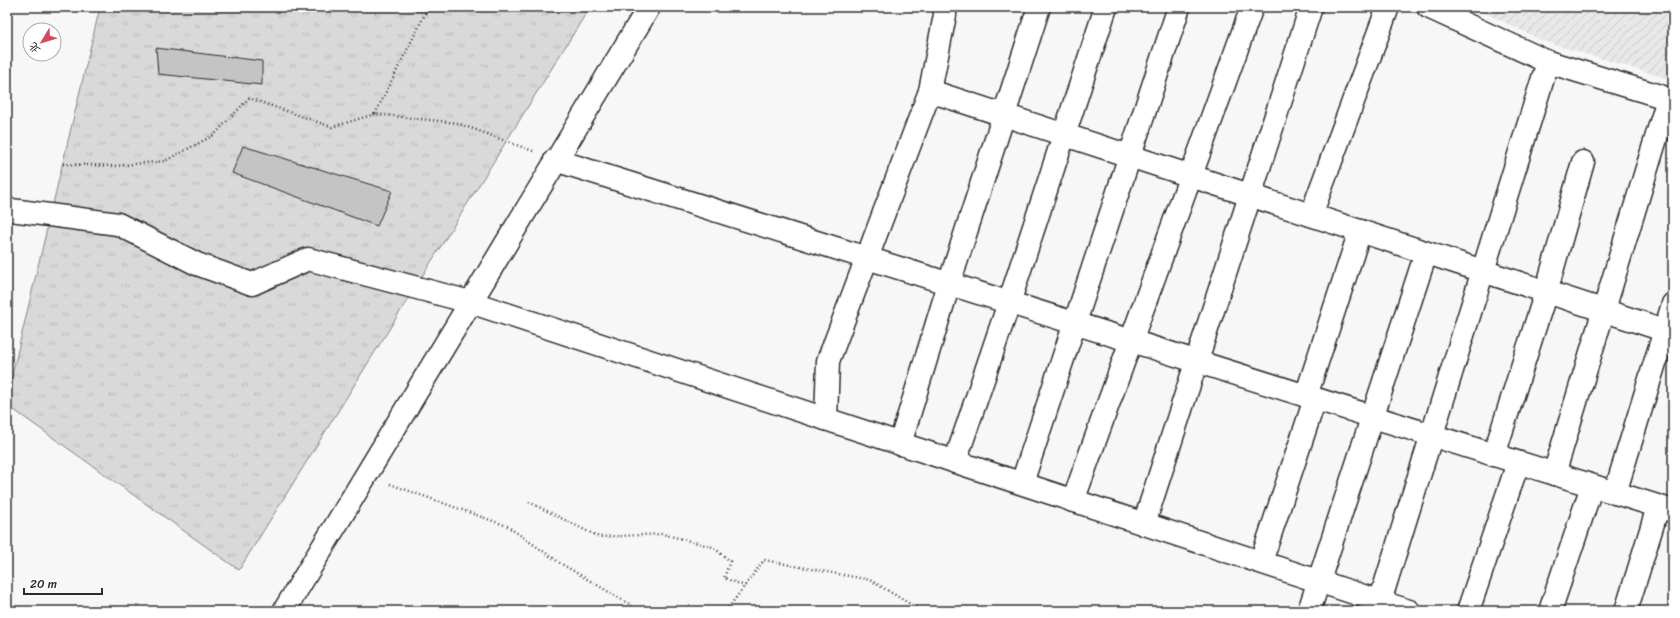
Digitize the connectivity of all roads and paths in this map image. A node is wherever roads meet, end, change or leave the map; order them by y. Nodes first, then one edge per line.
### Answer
1 (401, 7) edge
2 (433, 7) edge
3 (649, 7) edge
4 (945, 7) edge
5 (1040, 7) edge
6 (1106, 7) edge
7 (1179, 7) edge
8 (1252, 7) edge
9 (1311, 7) edge
10 (1388, 7) edge
11 (1428, 7) edge
12 (426, 12) junction
13 (1548, 62) junction
14 (930, 91) junction
15 (1671, 100) edge
16 (374, 114) junction
17 (1004, 115) junction
18 (1065, 135) junction
19 (1130, 156) junction
20 (556, 160) junction
21 (1583, 162) dead end
22 (63, 164) dead end
23 (1191, 176) junction
24 (1250, 196) junction
25 (11, 210) dead end
26 (1311, 215) junction
27 (1360, 231) junction
28 (1426, 253) junction
29 (867, 258) junction
30 (1483, 271) junction
31 (949, 284) junction
32 (1546, 292) junction
33 (470, 302) junction
34 (1010, 303) junction
35 (1673, 304) edge
36 (1604, 311) junction
37 (1075, 323) junction
38 (1669, 332) edge
39 (1131, 341) junction
40 (1196, 362) junction
41 (1310, 398) junction
42 (1372, 417) junction
43 (826, 419) junction
44 (1432, 436) junction
45 (900, 444) junction
46 (1494, 455) junction
47 (955, 462) junction
48 (1518, 463) junction
49 (1554, 474) junction
50 (366, 476) junction
51 (1022, 483) junction
52 (1592, 486) junction
53 (1615, 493) junction
54 (1073, 500) junction
55 (528, 502) dead end
56 (1668, 506) edge
57 (1144, 524) junction
58 (1261, 562) junction
59 (1319, 581) junction
60 (745, 586) junction
61 (1378, 606) edge
62 (284, 611) edge
63 (641, 611) edge
64 (726, 611) edge
65 (922, 611) edge
66 (1309, 611) edge
67 (1409, 611) edge
68 (1468, 611) edge
69 (1550, 611) edge
70 (1626, 611) edge

1 - 12 path
2 - 12 path
3 - 20 street
4 - 14 street
5 - 17 street
6 - 18 street
7 - 19 street
8 - 23 street
9 - 24 street
10 - 26 street
11 - 13 street
12 - 16 path
13 - 15 street
13 - 30 street
14 - 17 street
14 - 29 street
15 - 36 street
16 - 20 path
16 - 22 path
17 - 18 street
17 - 31 street
18 - 19 street
18 - 34 street
19 - 23 street
19 - 37 street
20 - 29 street
20 - 33 street
21 - 32 street
23 - 24 street
23 - 39 street
24 - 26 street
24 - 40 street
25 - 33 street
26 - 27 street
27 - 28 street
27 - 41 street
28 - 30 street
28 - 42 street
29 - 31 street
29 - 43 street
30 - 32 street
30 - 44 street
31 - 34 street
31 - 45 street
32 - 36 street
32 - 46 street
33 - 43 street
33 - 50 street
34 - 37 street
34 - 47 street
35 - 38 street
36 - 38 street
36 - 49 street
37 - 39 street
37 - 51 street
38 - 53 street
39 - 40 street
39 - 54 street
40 - 41 street
40 - 57 street
41 - 42 street
41 - 58 street
42 - 44 street
42 - 59 street
43 - 45 street
44 - 46 street
44 - 61 street
45 - 47 street
46 - 48 street
47 - 51 street
48 - 49 street
48 - 68 street
49 - 52 street
50 - 62 street
50 - 63 path
51 - 54 street
52 - 53 street
52 - 69 street
53 - 56 street
54 - 57 street
55 - 60 path
56 - 70 street
57 - 58 street
58 - 59 street
59 - 61 street
59 - 66 street
60 - 64 path
60 - 65 path
61 - 67 street

